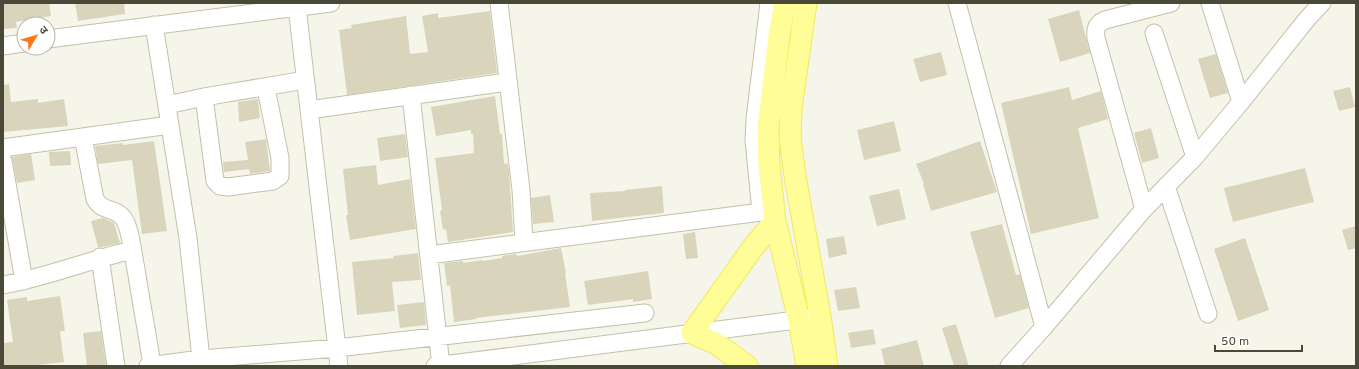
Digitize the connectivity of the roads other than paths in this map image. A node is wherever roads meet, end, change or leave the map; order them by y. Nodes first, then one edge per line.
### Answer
1 (331, 3) edge
2 (499, 3) edge
3 (769, 3) edge
4 (785, 3) edge
5 (806, 3) edge
6 (957, 3) edge
7 (1170, 3) edge
8 (1210, 3) edge
9 (1322, 3) edge
10 (297, 7) junction
11 (225, 10) edge
12 (154, 25) junction
13 (1154, 33) dead end
14 (56, 38) edge
15 (16, 44) edge
16 (3, 46) edge
17 (305, 80) junction
18 (507, 82) junction
19 (266, 88) junction
20 (411, 95) junction
21 (204, 97) junction
22 (1241, 102) junction
23 (167, 105) junction
24 (309, 110) junction
25 (170, 125) junction
26 (82, 137) junction
27 (3, 148) edge
28 (1195, 157) junction
29 (3, 161) edge
30 (1166, 186) junction
31 (1144, 209) junction
32 (774, 221) junction
33 (524, 242) junction
34 (132, 250) junction
35 (429, 255) junction
36 (100, 258) junction
37 (24, 281) junction
38 (3, 285) edge
39 (645, 313) dead end
40 (1208, 314) dead end
41 (820, 316) junction
42 (799, 320) junction
43 (1044, 327) junction
44 (692, 333) junction
45 (438, 337) junction
46 (337, 348) junction
47 (201, 359) junction
48 (116, 366) edge
49 (148, 366) edge
50 (152, 366) edge
51 (339, 366) edge
52 (439, 366) edge
53 (747, 366) edge
54 (808, 366) edge
55 (827, 366) edge
56 (1009, 366) edge

1 - 10 street
2 - 18 street
3 - 33 street
4 - 32 main road
5 - 41 main road
6 - 43 street
7 - 31 street
8 - 22 street
9 - 22 street
10 - 11 street
10 - 17 street
11 - 12 street
12 - 14 street
12 - 23 street
13 - 28 street
15 - 16 street
17 - 19 street
17 - 24 street
18 - 20 street
18 - 33 street
19 - 21 street
19 - 21 street
20 - 24 street
20 - 35 street
21 - 23 street
22 - 28 street
23 - 25 street
24 - 46 street
25 - 26 street
25 - 47 street
26 - 27 street
26 - 34 street
28 - 30 street
29 - 37 street
30 - 31 street
30 - 40 street
31 - 43 street
32 - 42 main road
32 - 44 main road
33 - 35 street
34 - 36 street
34 - 50 street
35 - 45 street
36 - 37 street
36 - 48 street
37 - 38 street
39 - 45 street
41 - 42 street
41 - 55 main road
42 - 44 street
42 - 54 main road
43 - 56 street
44 - 52 street
44 - 53 main road
45 - 46 street
45 - 52 street
46 - 47 street
46 - 51 street
47 - 50 street
49 - 50 street

